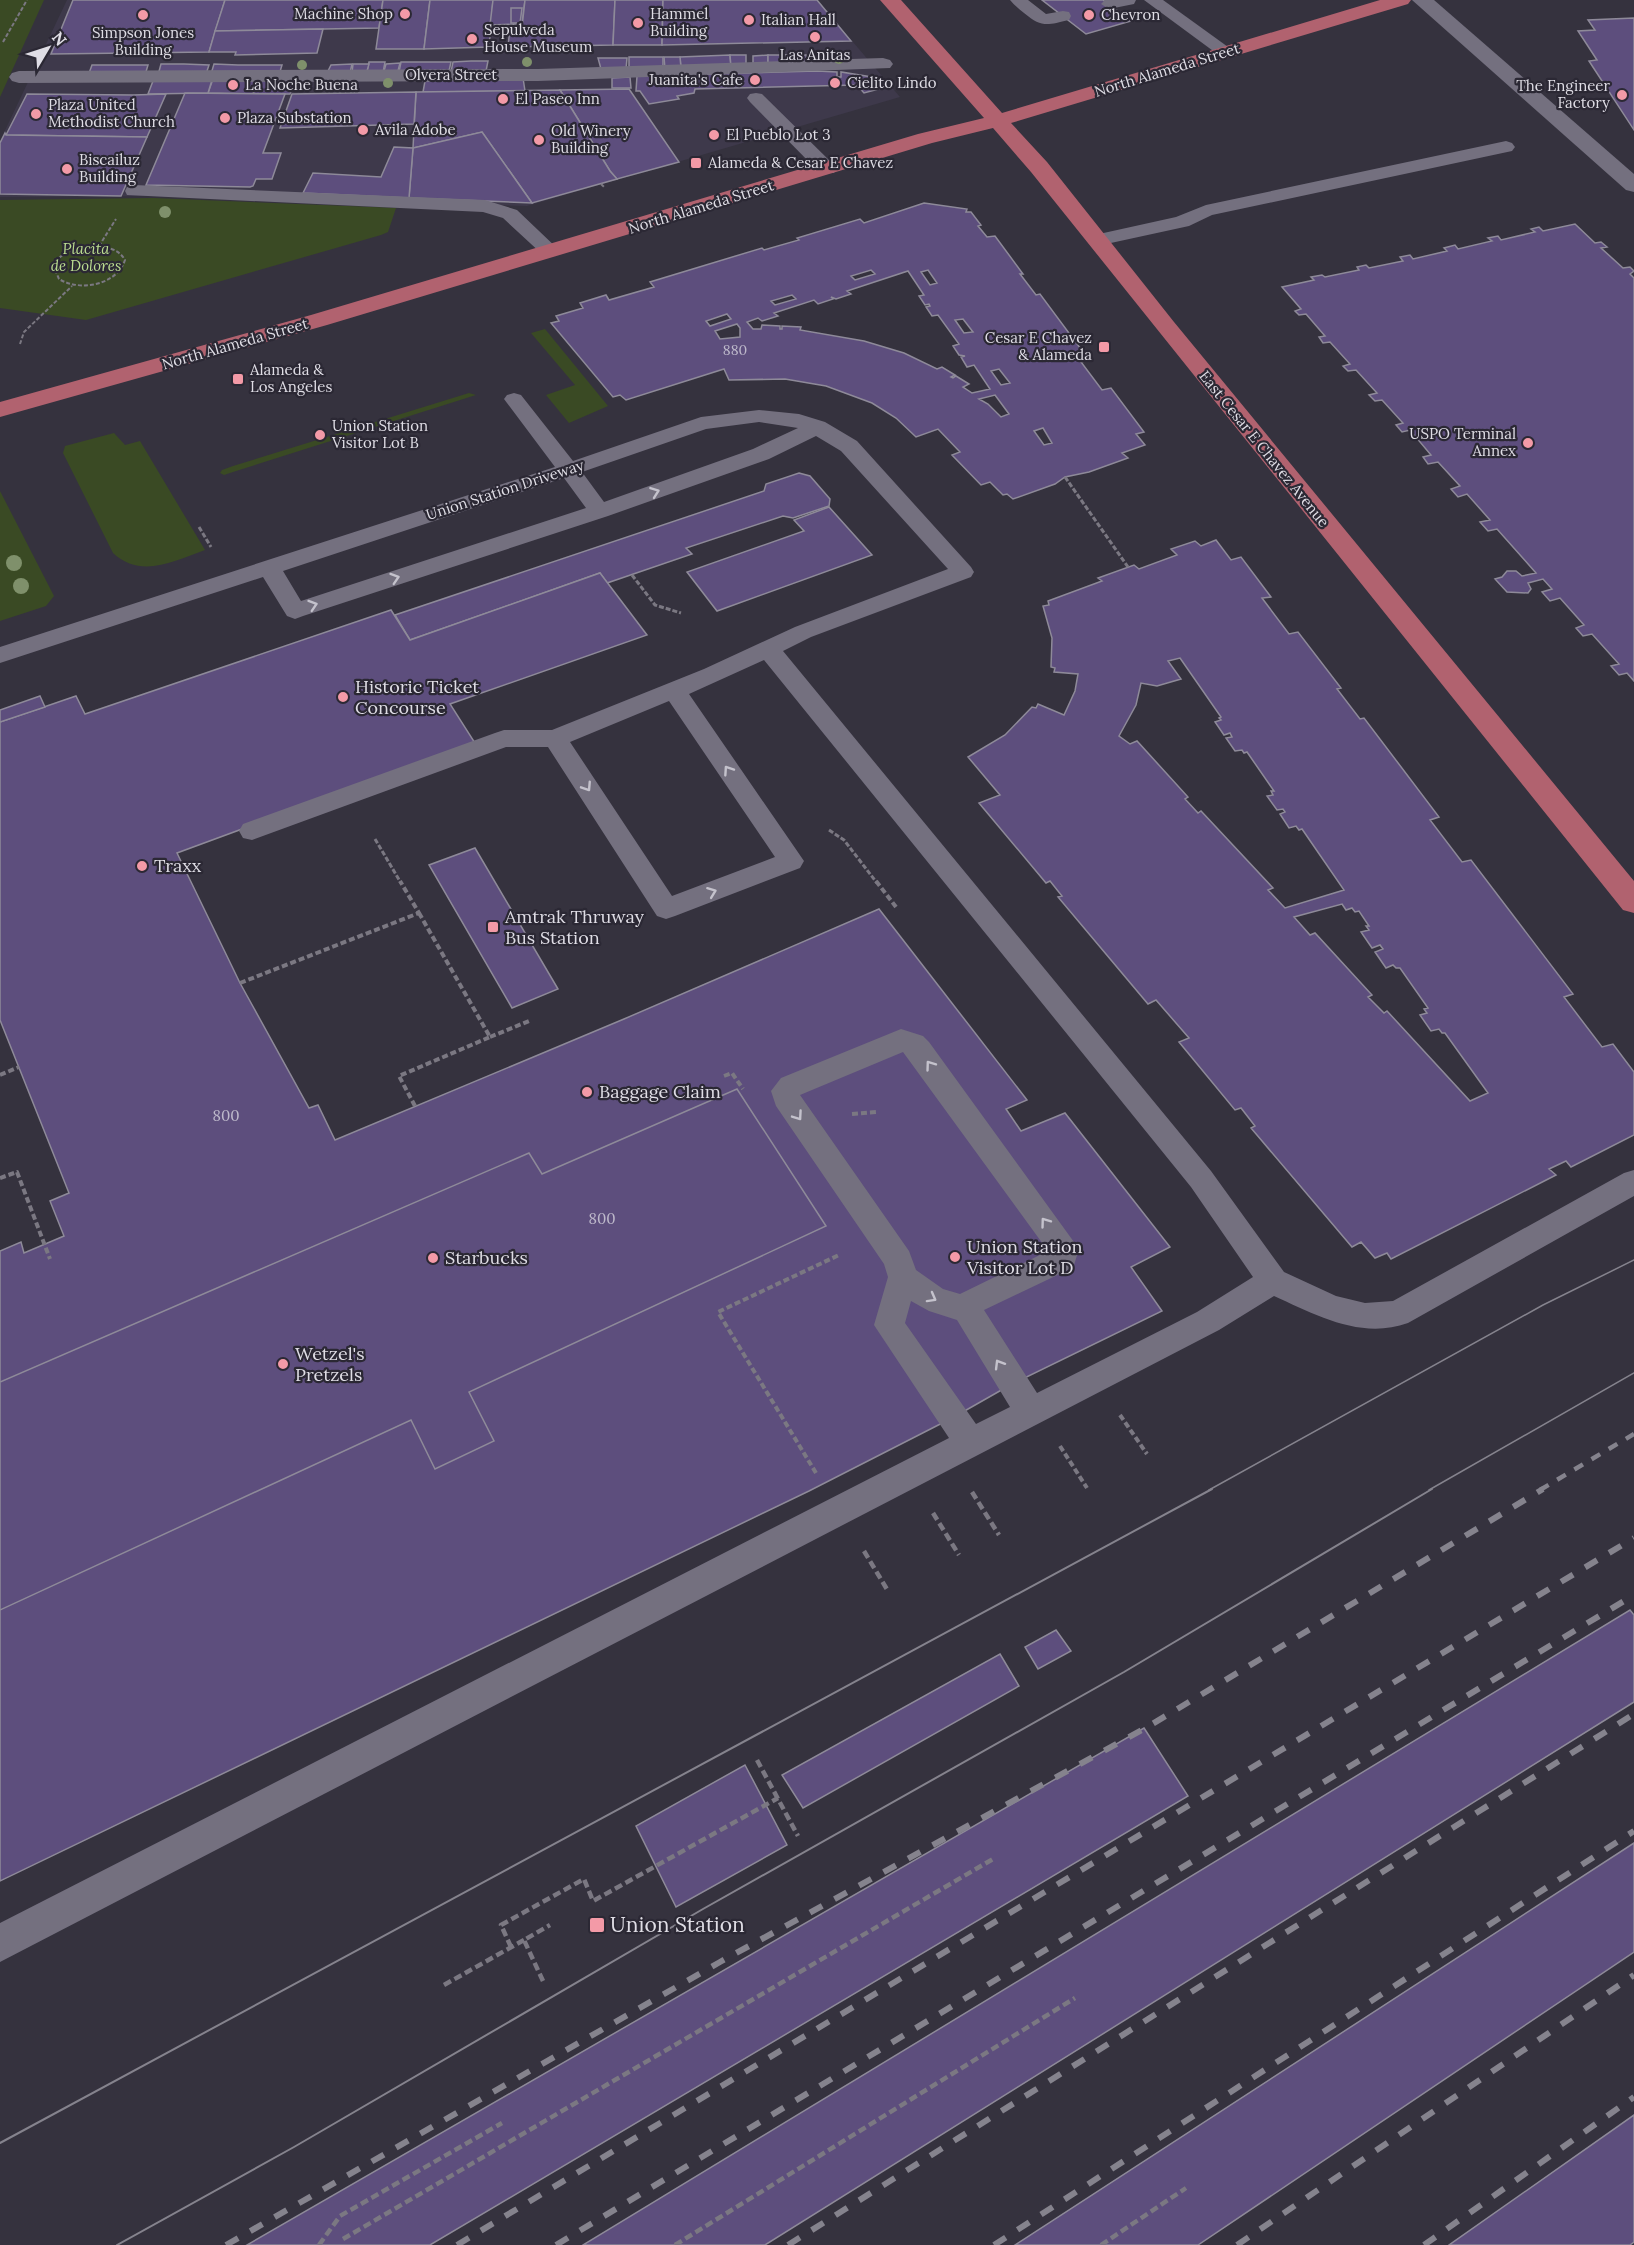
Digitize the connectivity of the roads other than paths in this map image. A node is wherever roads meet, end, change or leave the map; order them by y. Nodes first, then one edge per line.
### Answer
1 (891, 0) edge
2 (1018, 0) edge
3 (1128, 0) edge
4 (1152, 0) edge
5 (1401, 0) edge
6 (1422, 0) edge
7 (1108, 4) dead end
8 (1063, 16) dead end
9 (1226, 52) junction
10 (883, 64) dead end
11 (19, 77) dead end
12 (756, 98) dead end
13 (1000, 120) junction
14 (1506, 147) dead end
15 (827, 170) junction
16 (1634, 185) edge
17 (134, 190) dead end
18 (1097, 240) junction
19 (550, 251) junction
20 (514, 399) dead end
21 (0, 410) edge
22 (817, 427) junction
23 (568, 469) junction
24 (600, 511) junction
25 (269, 567) junction
26 (768, 649) junction
27 (0, 656) edge
28 (673, 689) junction
29 (555, 738) junction
30 (252, 831) dead end
31 (1634, 902) edge
32 (1634, 1182) edge
33 (903, 1277) junction
34 (1273, 1281) junction
35 (966, 1308) junction
36 (1032, 1412) junction
37 (971, 1443) junction
38 (0, 1943) edge

1 - 13 main road, East Cesar E Chavez Avenue
2 - 8 lane
3 - 7 lane
4 - 9 lane
5 - 9 main road, North Alameda Street
6 - 16 street
9 - 13 main road, North Alameda Street
10 - 11 street, Olvera Street
12 - 15 lane
13 - 15 main road, North Alameda Street
13 - 18 main road, East Cesar E Chavez Avenue
14 - 18 lane
15 - 19 main road, North Alameda Street
17 - 19 lane
18 - 31 main road, East Cesar E Chavez Avenue
19 - 21 main road, North Alameda Street
20 - 23 lane
22 - 23 lane, Union Station Driveway
24 -> 22 lane
22 - 26 lane, Union Station Driveway
23 - 24 lane
23 - 25 lane, Union Station Driveway
25 -> 24 lane
25 - 27 lane, Union Station Driveway
26 - 28 lane
26 - 34 lane
28 - 29 lane
29 -> 28 lane
29 - 30 lane
32 - 34 lane
33 -> 35 lane
35 -> 33 lane
33 - 37 lane
34 - 36 lane
36 -> 35 lane
36 - 37 lane
37 - 38 lane

